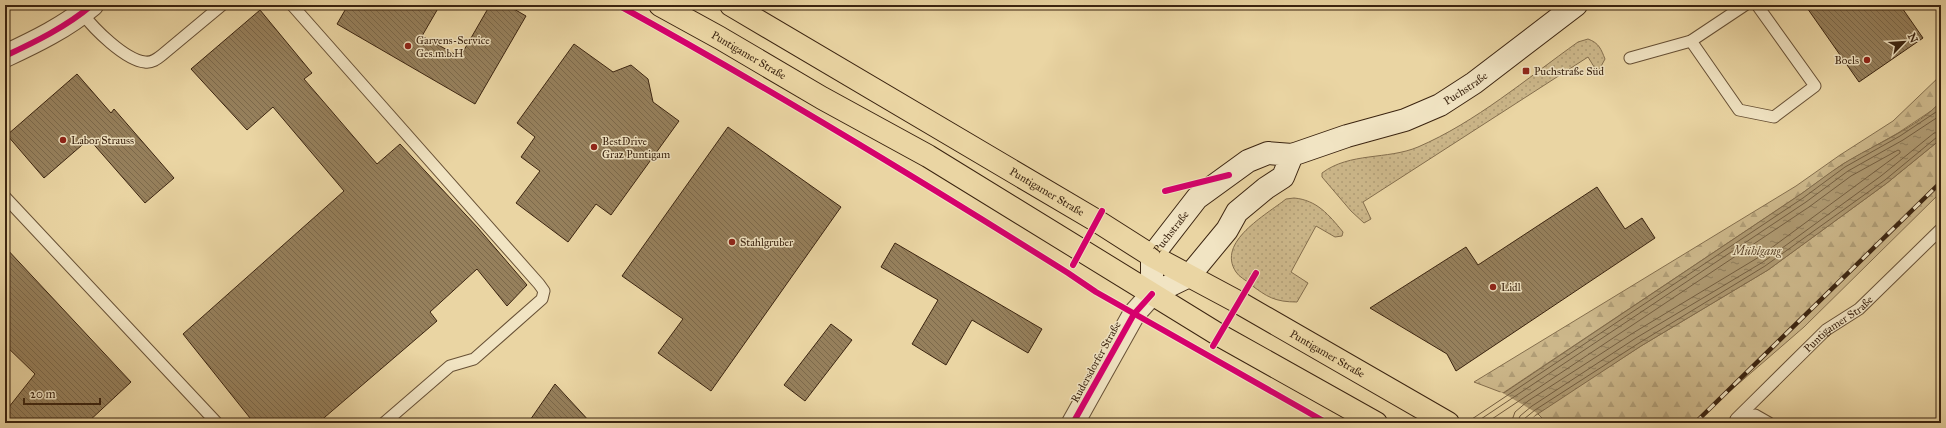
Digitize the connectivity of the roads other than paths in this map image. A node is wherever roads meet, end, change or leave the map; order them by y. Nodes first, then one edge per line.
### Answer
1 (222, 5) edge
2 (292, 5) edge
3 (660, 5) edge
4 (731, 5) edge
5 (1576, 5) edge
6 (1745, 5) edge
7 (1757, 5) edge
8 (87, 9) edge
9 (1691, 41) junction
10 (5, 56) edge
11 (1630, 58) dead end
12 (1292, 155) junction
13 (5, 197) edge
14 (1941, 229) edge
15 (1152, 256) junction
16 (1189, 276) junction
17 (1152, 294) junction
18 (1440, 418) edge
19 (1734, 421) edge
20 (217, 423) edge
21 (384, 423) edge
22 (1073, 423) edge
23 (1376, 423) edge
24 (1769, 423) edge

1 - 8 lane
2 - 21 lane
3 - 17 main road, Puntigamer Straße
4 - 15 main road, Puntigamer Straße
5 - 12 main road, Puchstraße
6 - 9 lane
7 - 9 lane
8 - 10 main road
9 - 11 lane
12 - 15 main road, Puchstraße
12 - 16 main road
13 - 20 lane
14 - 19 lane, Puntigamer Straße
15 - 16 main road, Puntigamer Straße
15 - 17 main road, Puchstraße
16 - 17 main road
16 - 18 main road, Puntigamer Straße
17 - 22 main road, Rudersdorfer Straße
17 - 23 main road, Puntigamer Straße
19 - 24 lane, Puntigamer Straße

